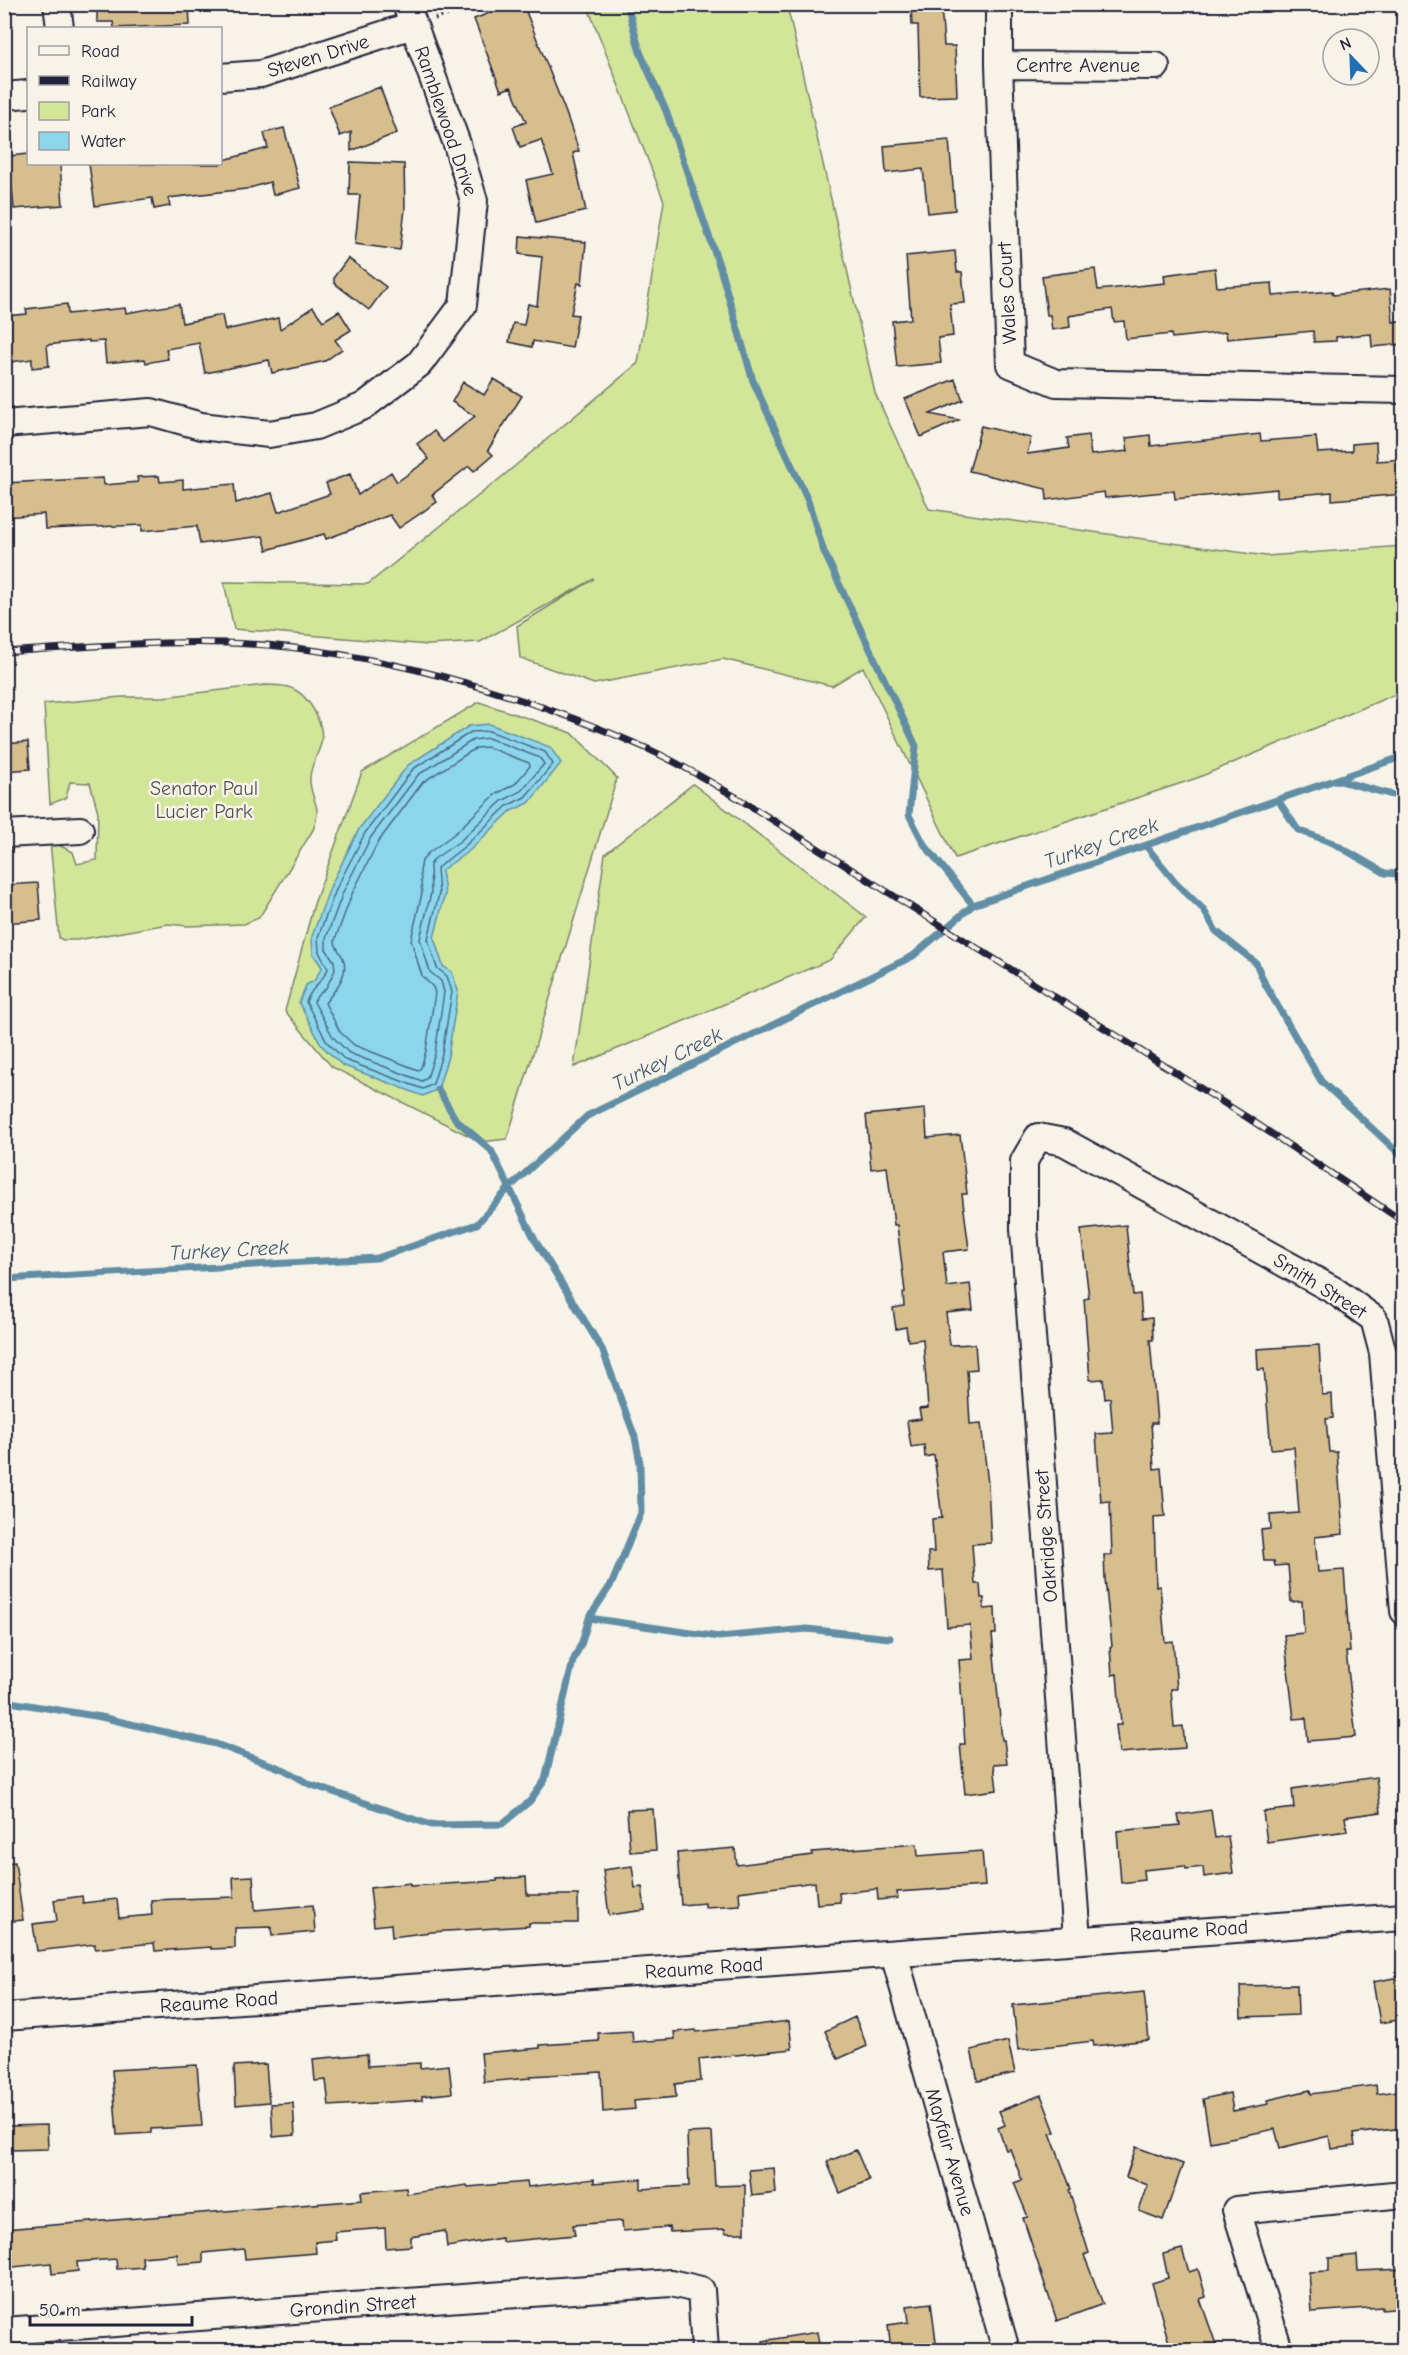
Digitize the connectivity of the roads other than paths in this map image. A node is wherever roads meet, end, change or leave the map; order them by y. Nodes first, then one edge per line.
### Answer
1 (57, 4) edge
2 (999, 4) edge
3 (409, 15) edge
4 (60, 27) edge
5 (999, 65) junction
6 (1156, 66) dead end
7 (222, 77) edge
8 (27, 94) edge
9 (4, 96) edge
10 (1404, 390) edge
11 (4, 423) edge
12 (80, 830) dead end
13 (4, 834) edge
14 (1038, 1137) joint
15 (1404, 1611) edge
16 (1404, 1917) edge
17 (1077, 1939) junction
18 (894, 1954) junction
19 (4, 2017) edge
20 (1404, 2194) edge
21 (4, 2331) edge
22 (705, 2350) edge
23 (1006, 2350) edge
24 (1279, 2350) edge

1 - 4 street
2 - 5 street, Wales Court
3 - 7 street, Steven Drive
3 - 11 street, Ramblewood Drive
5 - 6 street, Centre Avenue
5 - 10 street, Wales Court
8 - 9 street
12 - 13 street
14 - 15 street, Smith Street
14 - 17 street, Oakridge Street
16 - 17 street, Reaume Road
17 - 18 street, Reaume Road
18 - 19 street, Reaume Road
18 - 23 street, Mayfair Avenue
20 - 24 street
21 - 22 street, Grondin Street

